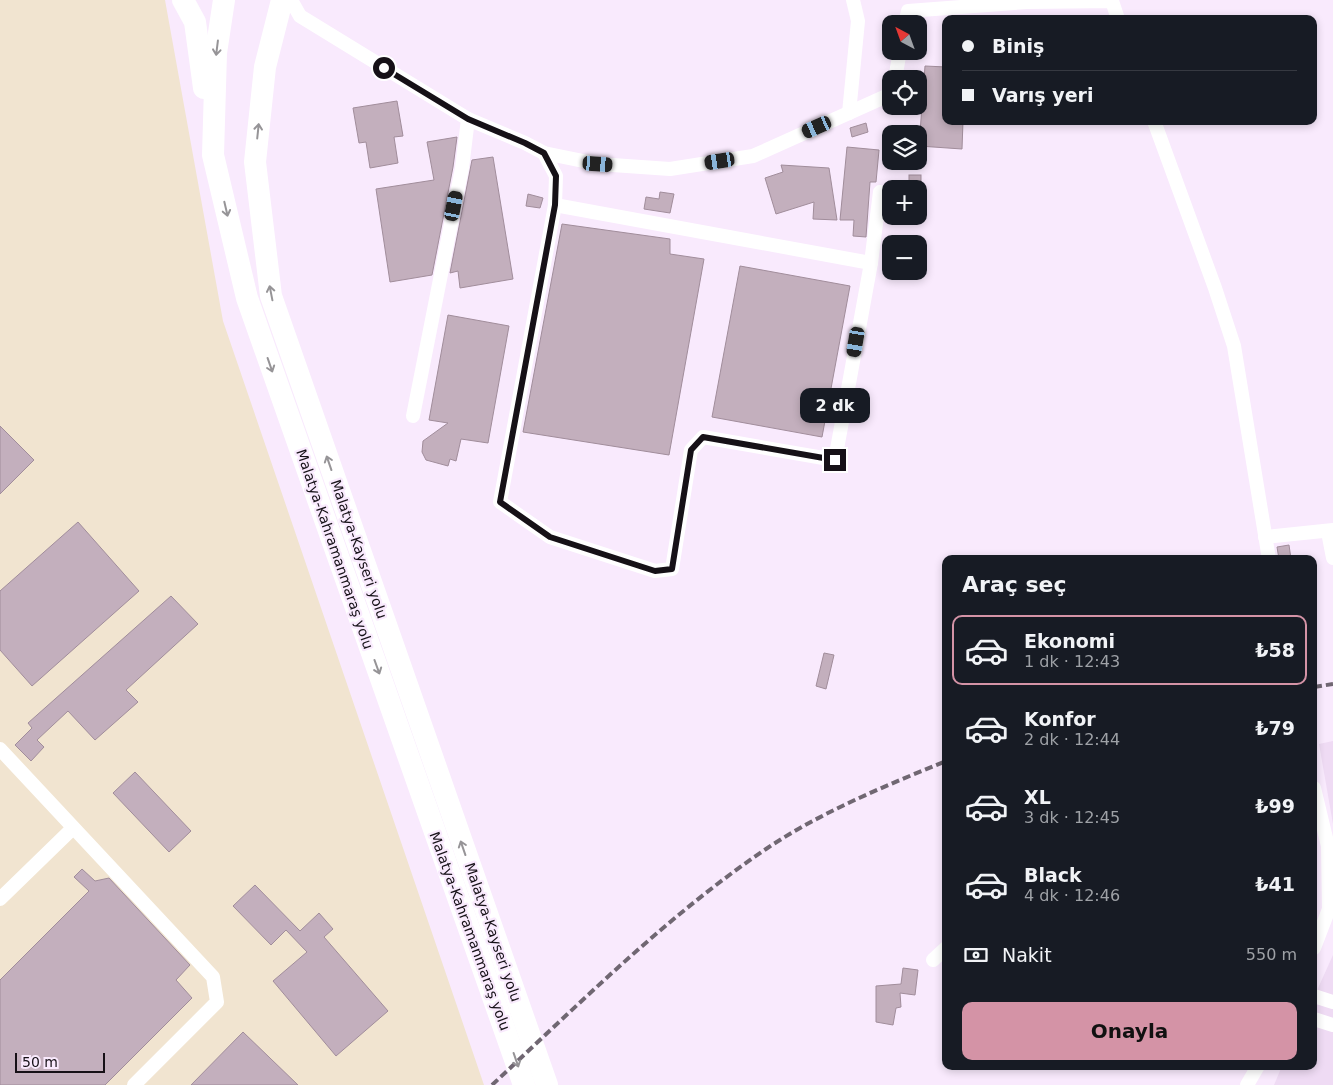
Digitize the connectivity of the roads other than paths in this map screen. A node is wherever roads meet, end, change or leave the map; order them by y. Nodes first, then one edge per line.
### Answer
1 (183, 0) edge
2 (224, 0) edge
3 (282, 0) edge
4 (290, 0) edge
5 (853, 0) edge
6 (907, 15) edge
7 (1117, 15) edge
8 (882, 98) edge
9 (849, 113) junction
10 (468, 119) junction
11 (1155, 125) edge
12 (544, 153) junction
13 (213, 156) junction
14 (880, 192) dead end
15 (555, 205) junction
16 (871, 263) junction
17 (413, 416) dead end
18 (1330, 531) edge
19 (1266, 537) junction
20 (1268, 555) edge
21 (1333, 558) edge
22 (0, 749) edge
23 (1317, 800) edge
24 (73, 828) junction
25 (0, 899) edge
26 (1317, 940) edge
27 (942, 952) edge
28 (933, 960) dead end
29 (1317, 997) edge
30 (1333, 1002) edge
31 (1317, 1020) edge
32 (1333, 1025) edge
33 (516, 1030) junction
34 (1256, 1070) edge
35 (134, 1085) edge
36 (524, 1085) edge
37 (547, 1085) edge
38 (1247, 1085) edge

1 - 13 highway
2 -> 13 highway, Malatya-Kahramanmaraş yolu
33 -> 3 highway, Malatya-Kayseri yolu
4 - 10 street
5 - 9 street
6 - 7 street
8 - 9 street
9 - 12 street
10 - 12 street
10 - 17 street
11 - 19 street
12 - 15 street
13 -> 33 highway, Malatya-Kahramanmaraş yolu
14 - 16 street
15 - 16 street
15 - 16 street
18 - 19 street
18 - 21 street
19 - 20 street
22 - 24 street
23 - 26 street
24 - 25 street
24 - 35 street
27 - 28 street
29 - 30 street
31 - 32 street
33 -> 36 highway, Malatya-Kahramanmaraş yolu
33 - 37 highway, Malatya-Kayseri yolu
34 - 38 street

